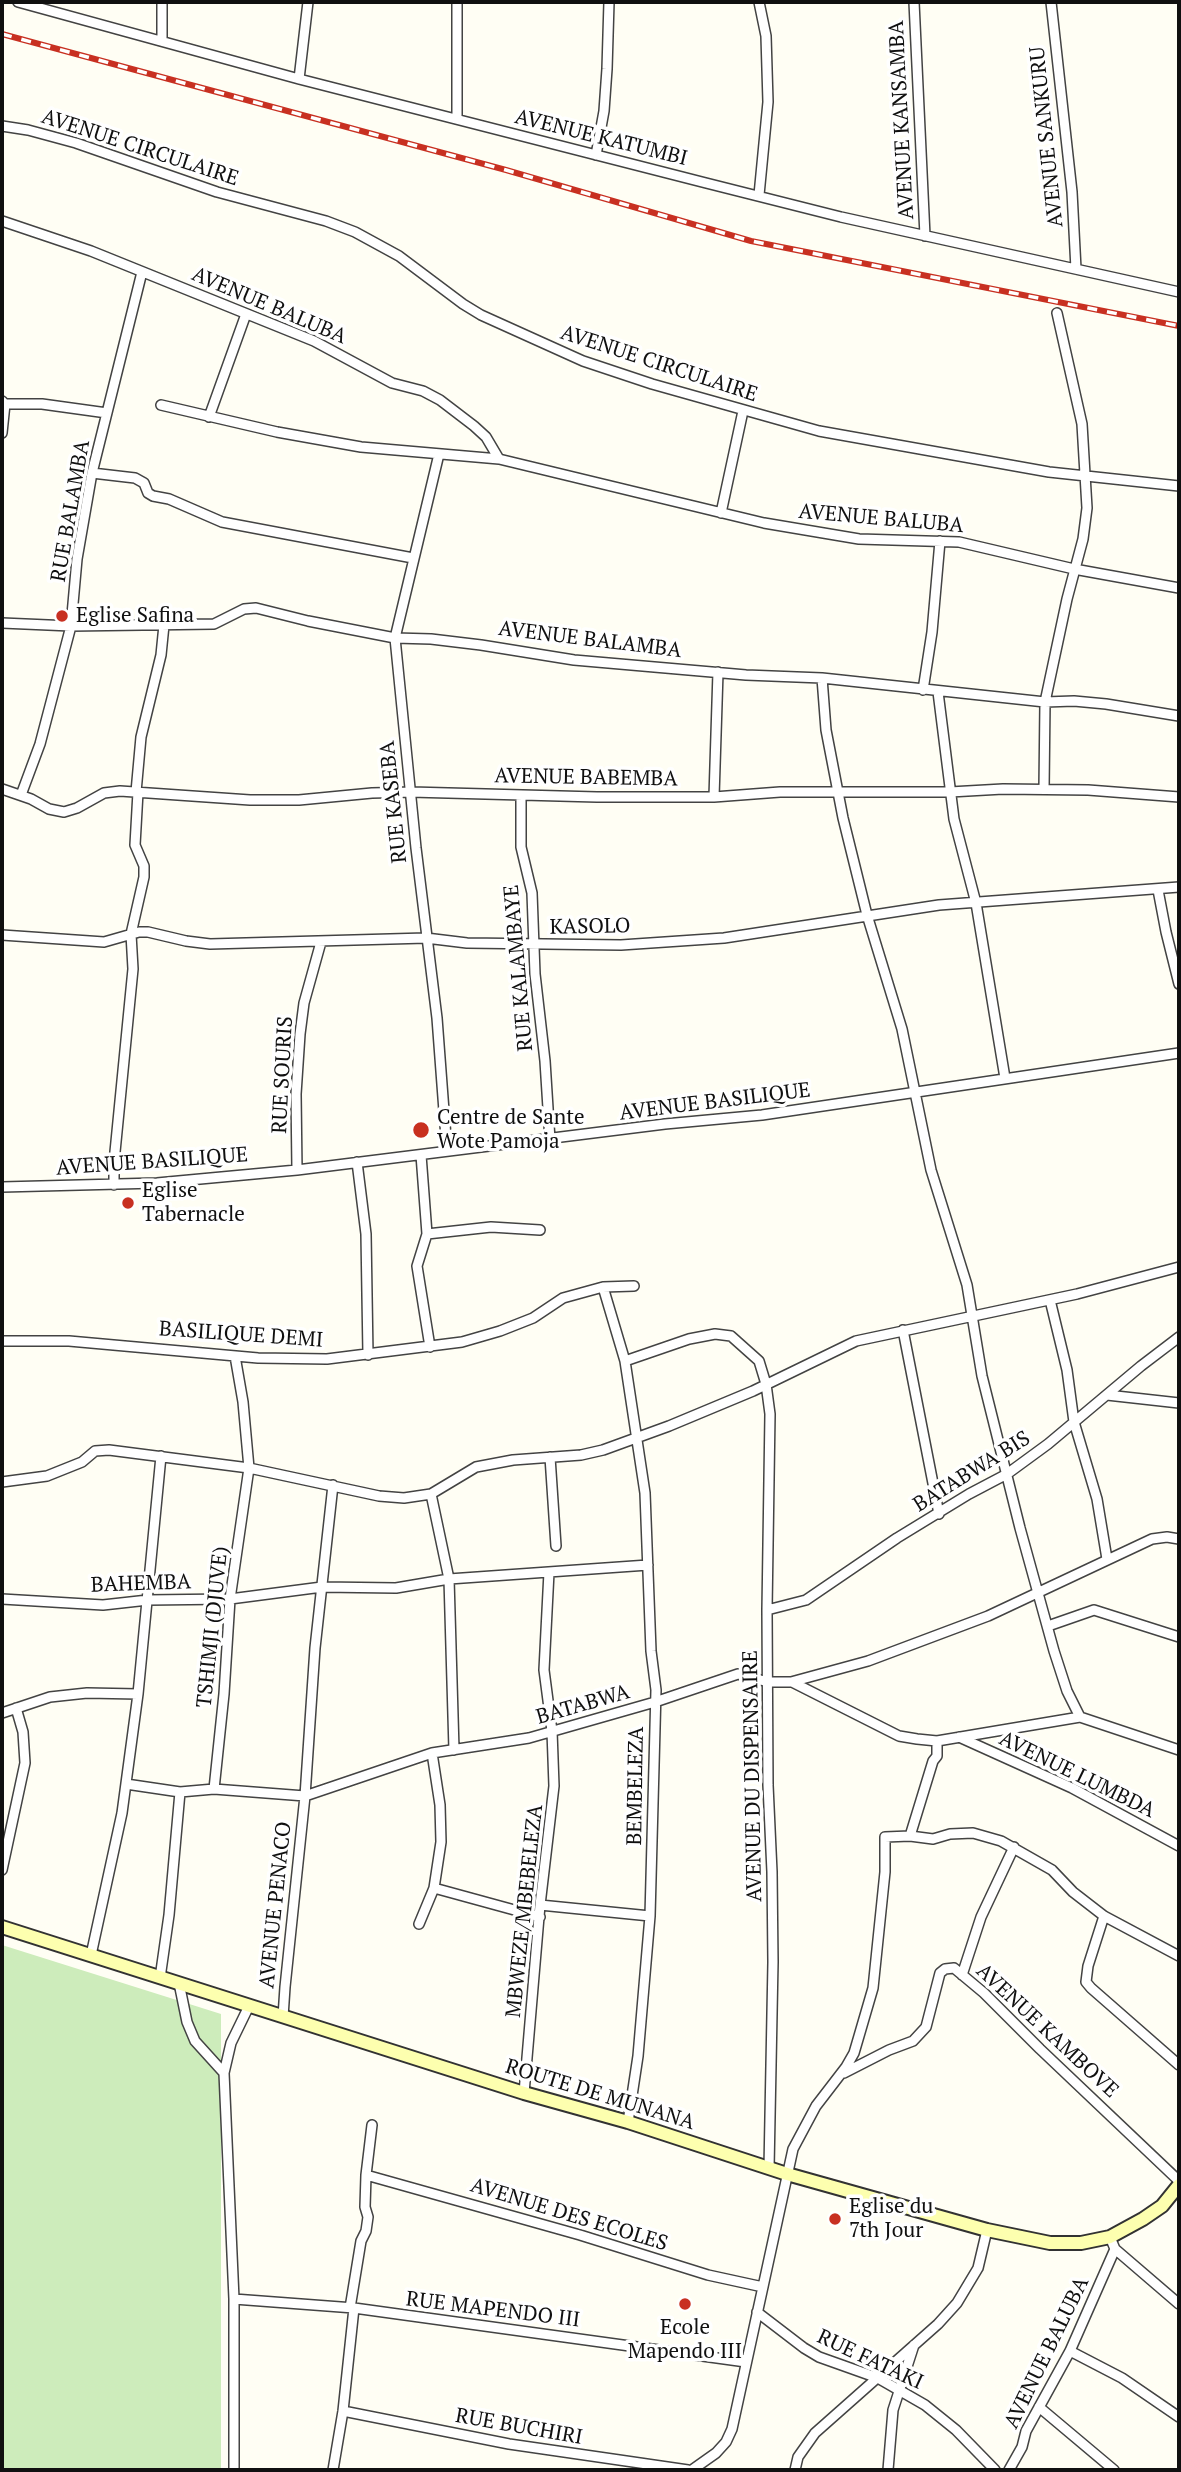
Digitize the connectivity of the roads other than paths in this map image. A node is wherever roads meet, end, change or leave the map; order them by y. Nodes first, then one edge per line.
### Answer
1 (18, 2) edge
2 (162, 2) edge
3 (307, 2) edge
4 (457, 2) edge
5 (608, 2) edge
6 (759, 2) edge
7 (914, 2) edge
8 (1051, 2) edge
9 (162, 41) junction
10 (299, 79) junction
11 (457, 119) junction
12 (2, 126) edge
13 (596, 155) junction
14 (758, 195) junction
15 (2, 221) edge
16 (925, 236) junction
17 (1076, 269) junction
18 (142, 272) junction
19 (1179, 292) edge
20 (1057, 313) dead end
21 (246, 314) junction
22 (3, 403) edge
23 (161, 405) dead end
24 (743, 411) junction
25 (107, 413) junction
26 (209, 417) junction
27 (2, 433) edge
28 (439, 454) junction
29 (499, 459) junction
30 (92, 473) junction
31 (1086, 478) junction
32 (1179, 486) edge
33 (721, 513) junction
34 (940, 541) junction
35 (413, 558) junction
36 (1074, 569) junction
37 (1179, 588) edge
38 (2, 623) edge
39 (164, 625) junction
40 (71, 626) junction
41 (395, 638) junction
42 (718, 672) junction
43 (822, 678) junction
44 (923, 690) junction
45 (938, 692) junction
46 (1045, 702) junction
47 (1179, 716) edge
48 (2, 789) edge
49 (1044, 789) junction
50 (137, 792) junction
51 (411, 792) junction
52 (837, 792) junction
53 (950, 792) junction
54 (21, 795) junction
55 (521, 795) junction
56 (714, 797) junction
57 (1179, 797) edge
58 (1179, 887) edge
59 (1158, 890) junction
60 (976, 903) junction
61 (867, 915) junction
62 (131, 934) junction
63 (2, 935) edge
64 (426, 938) junction
65 (321, 942) junction
66 (534, 946) junction
67 (1179, 984) edge
68 (1179, 1053) edge
69 (1005, 1079) junction
70 (914, 1091) junction
71 (550, 1140) junction
72 (447, 1151) junction
73 (421, 1155) junction
74 (357, 1162) junction
75 (297, 1170) junction
76 (114, 1185) junction
77 (2, 1187) edge
78 (540, 1230) dead end
79 (427, 1234) junction
80 (1179, 1267) edge
81 (634, 1286) dead end
82 (603, 1287) junction
83 (1050, 1300) junction
84 (973, 1317) junction
85 (903, 1330) junction
86 (1179, 1337) edge
87 (2, 1342) edge
88 (430, 1347) junction
89 (369, 1355) junction
90 (235, 1356) junction
91 (625, 1361) junction
92 (766, 1384) junction
93 (1107, 1395) junction
94 (1179, 1403) edge
95 (1074, 1422) junction
96 (636, 1437) junction
97 (161, 1457) junction
98 (550, 1457) junction
99 (249, 1468) junction
100 (1007, 1475) junction
101 (2, 1482) edge
102 (333, 1485) junction
103 (430, 1494) junction
104 (939, 1514) junction
105 (1179, 1539) edge
106 (556, 1546) dead end
107 (1107, 1559) junction
108 (648, 1565) junction
109 (549, 1572) junction
110 (449, 1579) junction
111 (322, 1587) junction
112 (1037, 1595) junction
113 (2, 1599) edge
114 (230, 1599) junction
115 (148, 1600) junction
116 (767, 1610) junction
117 (1048, 1626) junction
118 (1179, 1637) edge
119 (768, 1682) junction
120 (792, 1682) junction
121 (138, 1694) junction
122 (655, 1702) junction
123 (16, 1708) junction
124 (2, 1713) edge
125 (1080, 1717) junction
126 (552, 1731) junction
127 (959, 1737) junction
128 (937, 1741) junction
129 (454, 1750) junction
130 (1179, 1750) edge
131 (432, 1753) junction
132 (126, 1784) junction
133 (214, 1789) junction
134 (180, 1792) junction
135 (305, 1796) junction
136 (910, 1836) junction
137 (5, 1843) edge
138 (1179, 1845) edge
139 (1014, 1847) junction
140 (2, 1870) edge
141 (434, 1888) junction
142 (540, 1905) junction
143 (650, 1916) junction
144 (1104, 1916) junction
145 (540, 1917) junction
146 (419, 1924) dead end
147 (2, 1927) edge
148 (91, 1955) junction
149 (1179, 1956) edge
150 (962, 1975) junction
151 (160, 1978) junction
152 (179, 1983) junction
153 (249, 2006) junction
154 (284, 2017) junction
155 (1179, 2065) edge
156 (224, 2073) junction
157 (839, 2076) junction
158 (524, 2093) junction
159 (628, 2122) junction
160 (372, 2125) dead end
161 (769, 2168) junction
162 (787, 2174) junction
163 (366, 2175) junction
164 (1179, 2183) edge
165 (988, 2230) junction
166 (1110, 2236) junction
167 (1115, 2249) junction
168 (763, 2287) junction
169 (234, 2299) junction
170 (1179, 2304) edge
171 (352, 2308) junction
172 (757, 2312) junction
173 (914, 2344) junction
174 (1070, 2351) junction
175 (746, 2362) junction
176 (878, 2378) junction
177 (899, 2389) junction
178 (1039, 2407) junction
179 (344, 2412) junction
180 (1179, 2417) edge
181 (234, 2470) edge
182 (332, 2470) edge
183 (690, 2470) edge
184 (795, 2470) edge
185 (888, 2470) edge
186 (995, 2470) edge
187 (1009, 2470) edge
188 (1114, 2470) edge

1 - 9 street, AVENUE KATUMBI
2 - 9 street
3 - 10 street
4 - 11 street
5 - 13 street
6 - 14 street
7 - 16 street, AVENUE KANSAMBA
8 - 17 street, AVENUE SANKURU
9 - 10 street, AVENUE KATUMBI
10 - 11 street, AVENUE KATUMBI
11 - 13 street, AVENUE KATUMBI
12 - 24 street, AVENUE CIRCULAIRE
13 - 14 street, AVENUE KATUMBI
14 - 16 street, AVENUE KATUMBI
15 - 18 street, AVENUE BALUBA
16 - 17 street, AVENUE KATUMBI
17 - 19 street, AVENUE KATUMBI
18 - 21 street, AVENUE BALUBA
18 - 25 street, RUE BALAMBA
20 - 31 street
21 - 26 street
21 - 29 street, AVENUE BALUBA
22 - 25 street
22 - 27 street
23 - 26 street, AVENUE BALUBA
24 - 31 street, AVENUE CIRCULAIRE
24 - 33 street
25 - 30 street, RUE BALAMBA
26 - 28 street, AVENUE BALUBA
28 - 29 street, AVENUE BALUBA
28 - 35 street, RUE KASEBA
29 - 33 street, AVENUE BALUBA
30 - 35 street
30 - 40 street, RUE BALAMBA
31 - 32 street, AVENUE CIRCULAIRE
31 - 36 street
33 - 34 street, AVENUE BALUBA
34 - 36 street, AVENUE BALUBA
34 - 44 street
35 - 41 street, RUE KASEBA
36 - 37 street, AVENUE BALUBA
36 - 46 street
38 - 40 street, AVENUE BALAMBA
39 - 40 street, AVENUE BALAMBA
39 - 41 street, AVENUE BALAMBA
39 - 50 street
40 - 54 street, RUE BALAMBA
41 - 42 street, AVENUE BALAMBA
41 - 51 street, RUE KASEBA
42 - 43 street, AVENUE BALAMBA
42 - 56 street
43 - 44 street, AVENUE BALAMBA
43 - 52 street
44 - 45 street, AVENUE BALAMBA
45 - 46 street, AVENUE BALAMBA
45 - 53 street
46 - 47 street, AVENUE BALAMBA
46 - 49 street
48 - 54 street, AVENUE BABEMBA
49 - 53 street, AVENUE BABEMBA
49 - 57 street, AVENUE BABEMBA
50 - 51 street, AVENUE BABEMBA
50 - 54 street, AVENUE BABEMBA
50 - 62 street
51 - 55 street, AVENUE BABEMBA
51 - 64 street, RUE KASEBA
52 - 53 street, AVENUE BABEMBA
52 - 56 street, AVENUE BABEMBA
52 - 61 street
53 - 60 street
55 - 56 street, AVENUE BABEMBA
55 - 66 street, RUE KALAMBAYE
58 - 59 street, KASOLO
59 - 60 street, KASOLO
59 - 67 street
60 - 61 street, KASOLO
60 - 69 street
61 - 66 street, KASOLO
61 - 70 street
62 - 63 street, KASOLO
62 - 65 street, KASOLO
62 - 76 street
64 - 65 street, KASOLO
64 - 66 street, KASOLO
64 - 72 street, RUE KASEBA
65 - 75 street, RUE SOURIS
66 - 71 street, RUE KALAMBAYE
68 - 69 street, AVENUE BASILIQUE
69 - 70 street, AVENUE BASILIQUE
70 - 71 street, AVENUE BASILIQUE
70 - 84 street
71 - 72 street, AVENUE BASILIQUE
72 - 73 street, AVENUE BASILIQUE
73 - 74 street, AVENUE BASILIQUE
73 - 79 street
74 - 75 street, AVENUE BASILIQUE
74 - 89 street
75 - 76 street, AVENUE BASILIQUE
76 - 77 street, AVENUE BASILIQUE
78 - 79 street
79 - 88 street
80 - 83 street
81 - 82 street, BASILIQUE DEMI
82 - 88 street, BASILIQUE DEMI
82 - 91 street, BEMBELEZA
83 - 84 street
83 - 95 street
84 - 85 street
84 - 100 street
85 - 92 street
85 - 104 street
86 - 93 street, BATABWA BIS
87 - 90 street, BASILIQUE DEMI
88 - 89 street, BASILIQUE DEMI
89 - 90 street, BASILIQUE DEMI
90 - 99 street, TSHIMJI (DJUVE)
91 - 92 street
91 - 96 street, BEMBELEZA
92 - 96 street
92 - 116 street, AVENUE DU DISPENSAIRE
93 - 94 street
93 - 95 street, BATABWA BIS
95 - 100 street, BATABWA BIS
95 - 107 street
96 - 98 street
96 - 108 street, BEMBELEZA
97 - 99 street
97 - 101 street
97 - 115 street
98 - 103 street
98 - 106 street
99 - 102 street
99 - 114 street, TSHIMJI (DJUVE)
100 - 104 street, BATABWA BIS
100 - 112 street
102 - 103 street
102 - 111 street, AVENUE PENACO
103 - 110 street
104 - 116 street, BATABWA BIS
105 - 107 street, BATABWA
107 - 112 street, BATABWA
108 - 109 street, BAHEMBA
108 - 122 street, BEMBELEZA
109 - 110 street, BAHEMBA
109 - 126 street, MBWEZE/MBEBELEZA
110 - 111 street, BAHEMBA
110 - 129 street
111 - 114 street, BAHEMBA
111 - 135 street, AVENUE PENACO
112 - 117 street
112 - 120 street, BATABWA
113 - 115 street, BAHEMBA
114 - 115 street, BAHEMBA
114 - 133 street, TSHIMJI (DJUVE)
115 - 121 street
116 - 119 street, AVENUE DU DISPENSAIRE
117 - 118 street
117 - 125 street
119 - 120 street, BATABWA
119 - 122 street, BATABWA
119 - 161 street, AVENUE DU DISPENSAIRE
120 - 128 street
121 - 123 street
121 - 132 street
122 - 126 street, BATABWA
122 - 143 street, BEMBELEZA
123 - 124 street
123 - 137 street
125 - 127 street
125 - 130 street
126 - 129 street, BATABWA
126 - 142 street, MBWEZE/MBEBELEZA
127 - 128 street
127 - 138 street, AVENUE LUMBDA
128 - 136 street
129 - 131 street, BATABWA
131 - 135 street, BATABWA
131 - 141 street
132 - 134 street, BATABWA
132 - 148 street
133 - 134 street, BATABWA
133 - 135 street, BATABWA
134 - 151 street
135 - 154 street, AVENUE PENACO
136 - 139 street
136 - 157 street
137 - 140 street
139 - 144 street
139 - 150 street
141 - 145 street
141 - 146 street
142 - 143 street
142 - 145 street, MBWEZE/MBEBELEZA
143 - 159 street, BEMBELEZA
144 - 149 street
144 - 155 street
145 - 158 street, MBWEZE/MBEBELEZA
147 - 148 main road, ROUTE DE MUNANA
148 - 151 main road, ROUTE DE MUNANA
150 - 157 street, AVENUE KAMBOVE
150 - 164 street, AVENUE KAMBOVE
151 - 152 main road, ROUTE DE MUNANA
152 - 153 main road, ROUTE DE MUNANA
152 - 156 street
153 - 154 main road, ROUTE DE MUNANA
153 - 156 street
154 - 158 main road, ROUTE DE MUNANA
156 - 169 street
157 - 162 street
158 - 159 main road, ROUTE DE MUNANA
159 - 161 main road, ROUTE DE MUNANA
160 - 163 street
161 - 162 main road, ROUTE DE MUNANA
162 - 165 main road, ROUTE DE MUNANA
162 - 168 street
163 - 168 street, AVENUE DES ECOLES
163 - 171 street
164 - 166 main road, ROUTE DE MUNANA
165 - 166 main road, ROUTE DE MUNANA
165 - 173 street
166 - 167 street
167 - 170 street
167 - 174 street, AVENUE BALUBA
168 - 172 street
169 - 171 street, RUE MAPENDO III
169 - 181 street
171 - 175 street, RUE MAPENDO III
171 - 179 street
172 - 175 street
172 - 176 street, RUE FATAKI
173 - 176 street
173 - 177 street
174 - 178 street, AVENUE BALUBA
174 - 180 street
175 - 183 street
176 - 177 street, RUE FATAKI
176 - 184 street
177 - 185 street
177 - 186 street, RUE FATAKI
178 - 187 street, AVENUE BALUBA
178 - 188 street
179 - 182 street
179 - 183 street, RUE BUCHIRI

